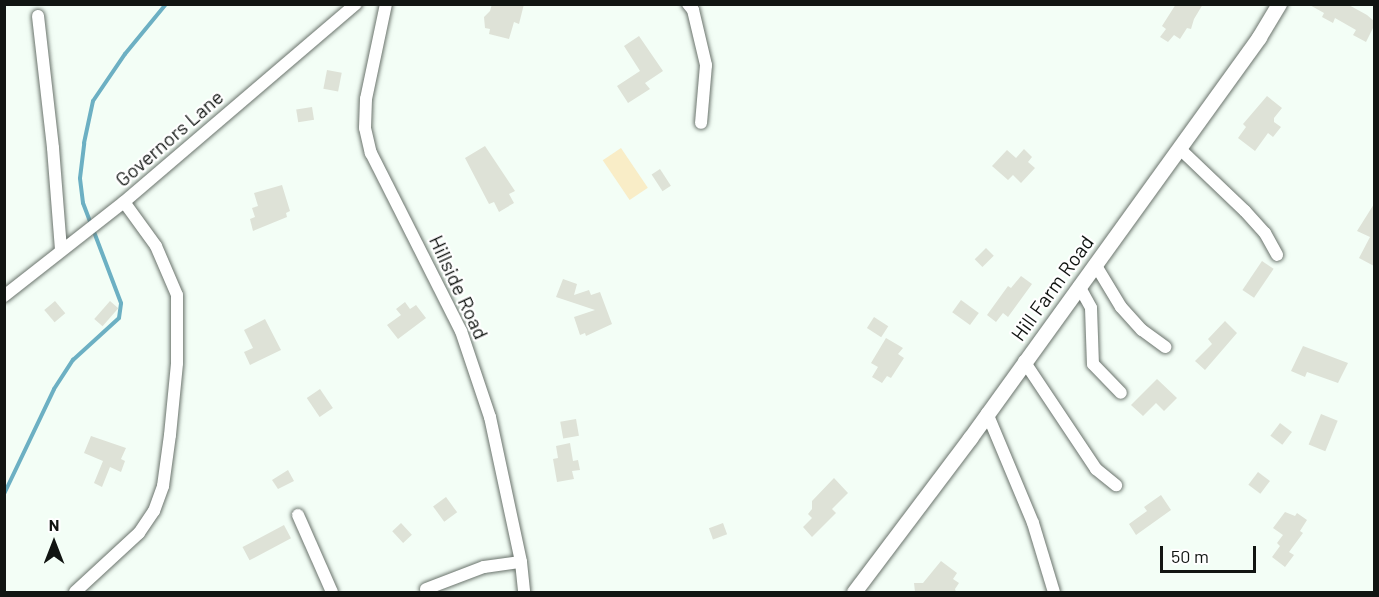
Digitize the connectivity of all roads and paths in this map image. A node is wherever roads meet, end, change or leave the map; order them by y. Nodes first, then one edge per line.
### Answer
1 (356, 4) edge
2 (386, 4) edge
3 (688, 4) edge
4 (1279, 4) edge
5 (38, 16) dead end
6 (701, 123) dead end
7 (1179, 148) junction
8 (124, 202) junction
9 (61, 250) junction
10 (1277, 255) dead end
11 (1095, 264) junction
12 (1079, 285) junction
13 (4, 296) edge
14 (1165, 347) dead end
15 (1024, 362) junction
16 (1121, 393) dead end
17 (987, 413) junction
18 (1116, 485) dead end
19 (298, 515) dead end
20 (521, 562) junction
21 (426, 589) dead end
22 (860, 590) edge
23 (75, 592) edge
24 (332, 592) edge
25 (524, 592) edge
26 (1054, 592) edge

1 - 8 street, Governors Lane
2 - 20 street, Hillside Road
3 - 6 street
4 - 7 main road, Hill Farm Road
5 - 9 street
7 - 10 street
7 - 11 main road, Hill Farm Road
8 - 9 street, Governors Lane
8 - 23 street
9 - 13 street, Governors Lane
11 - 12 main road, Hill Farm Road
11 - 14 street
12 - 15 main road, Hill Farm Road
12 - 16 street
15 - 17 main road, Hill Farm Road
15 - 18 street
17 - 22 main road, Hill Farm Road
17 - 26 street
19 - 24 street
20 - 21 street
20 - 25 street, Hillside Road

